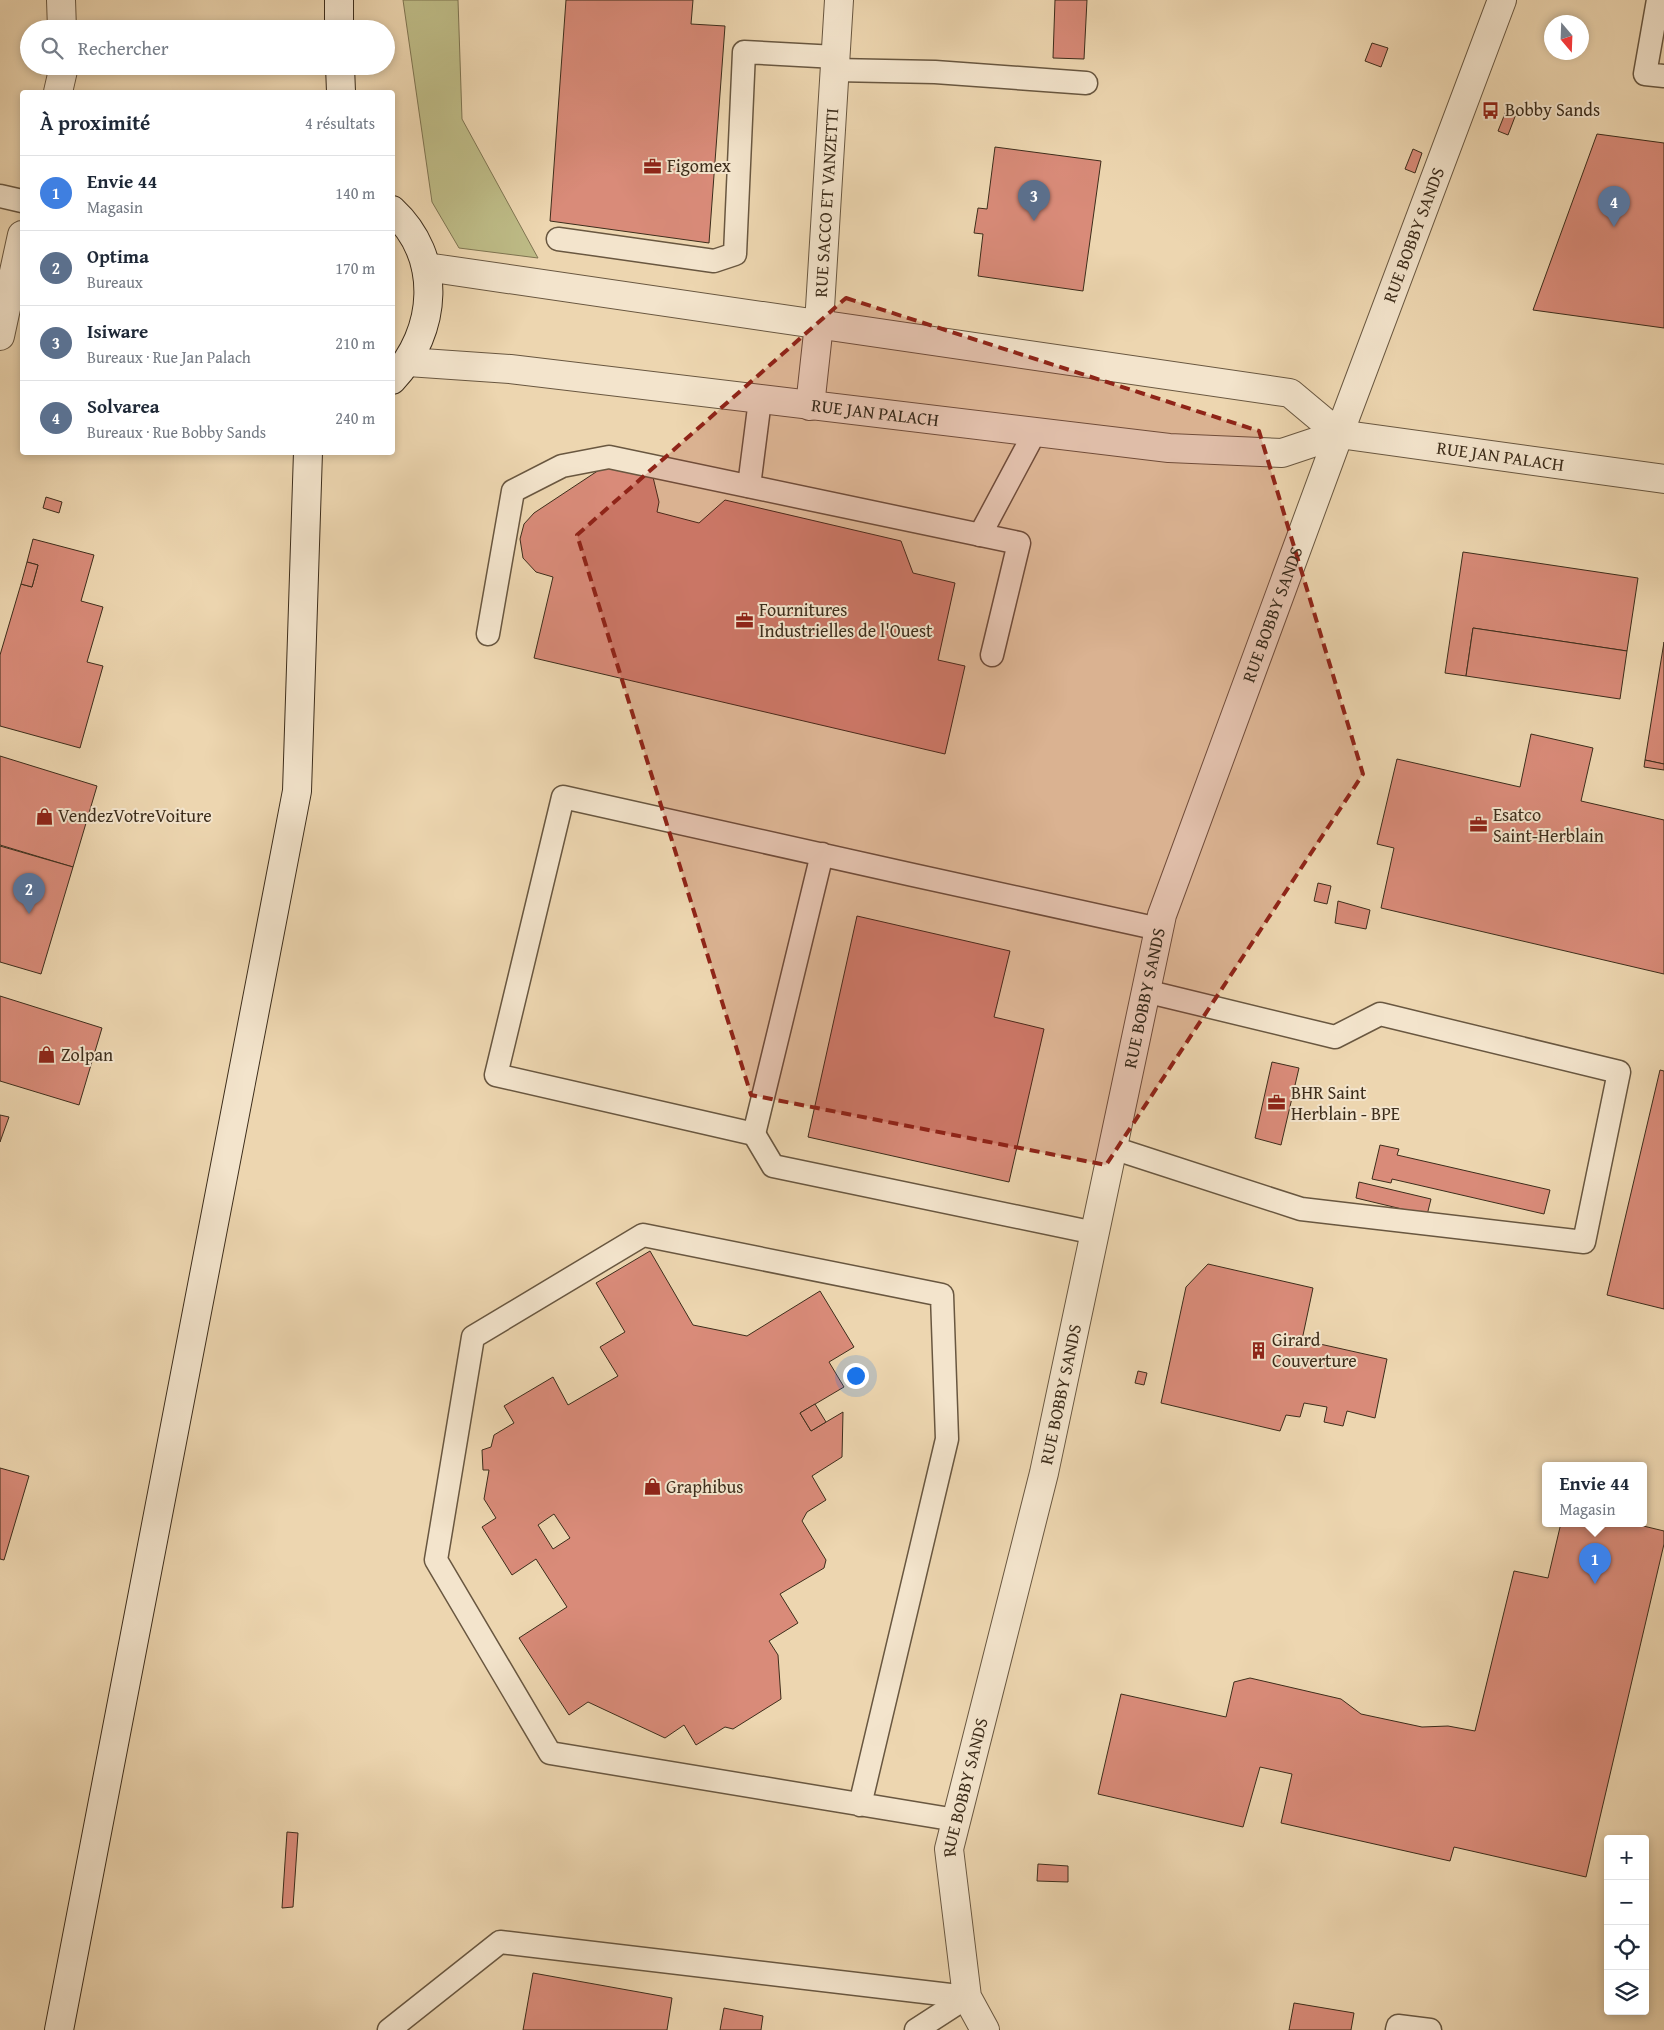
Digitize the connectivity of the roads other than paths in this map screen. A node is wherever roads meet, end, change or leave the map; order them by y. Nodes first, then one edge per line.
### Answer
1 (61, 0) edge
2 (339, 0) edge
3 (839, 0) edge
4 (1502, 0) edge
5 (1658, 0) edge
6 (62, 20) edge
7 (339, 20) edge
8 (835, 64) junction
9 (62, 75) edge
10 (340, 75) edge
11 (1664, 76) edge
12 (1086, 83) dead end
13 (58, 90) edge
14 (341, 90) edge
15 (0, 196) edge
16 (20, 201) edge
17 (395, 213) edge
18 (558, 239) dead end
19 (20, 249) edge
20 (426, 267) junction
21 (819, 324) junction
22 (9, 326) edge
23 (400, 371) edge
24 (760, 400) junction
25 (810, 406) junction
26 (1035, 432) junction
27 (1339, 434) junction
28 (308, 455) edge
29 (1664, 479) edge
30 (749, 486) junction
31 (980, 535) junction
32 (488, 634) dead end
33 (992, 655) dead end
34 (822, 854) junction
35 (1159, 929) junction
36 (1145, 991) junction
37 (754, 1134) junction
38 (1113, 1148) junction
39 (1095, 1233) junction
40 (860, 1805) junction
41 (956, 1820) junction
42 (967, 1997) junction
43 (59, 2030) edge
44 (388, 2030) edge
45 (916, 2030) edge
46 (985, 2030) edge
47 (1397, 2030) edge
48 (1430, 2030) edge

1 - 6 street
2 - 7 street
3 - 8 street, RUE SACCO ET VANZETTI
4 - 27 street, RUE BOBBY SANDS
5 - 11 lane
8 - 12 lane
8 - 18 lane
8 - 21 street, RUE SACCO ET VANZETTI
9 - 13 street
10 - 14 street
15 - 16 lane
17 - 20 street
19 - 22 street
20 - 21 street
20 - 23 street
21 - 25 street, RUE SACCO ET VANZETTI
21 - 27 street
23 - 24 street, RUE JAN PALACH
24 - 25 street, RUE JAN PALACH
24 - 30 lane
25 - 26 street, RUE JAN PALACH
26 - 27 street, RUE JAN PALACH
26 - 31 lane
27 - 29 street, RUE JAN PALACH
27 - 35 street, RUE BOBBY SANDS
28 - 43 street
30 - 31 lane
30 - 32 lane
31 - 33 lane
34 - 35 lane
34 - 37 lane
34 - 37 lane
35 - 36 street, RUE BOBBY SANDS
36 - 38 street, RUE BOBBY SANDS
36 - 38 lane
37 - 39 lane
38 - 39 street, RUE BOBBY SANDS
39 - 41 street, RUE BOBBY SANDS
40 - 40 lane
40 - 41 lane
41 - 42 street, RUE BOBBY SANDS
42 - 44 lane
42 - 45 lane
42 - 46 street, RUE BOBBY SANDS
47 - 48 lane

